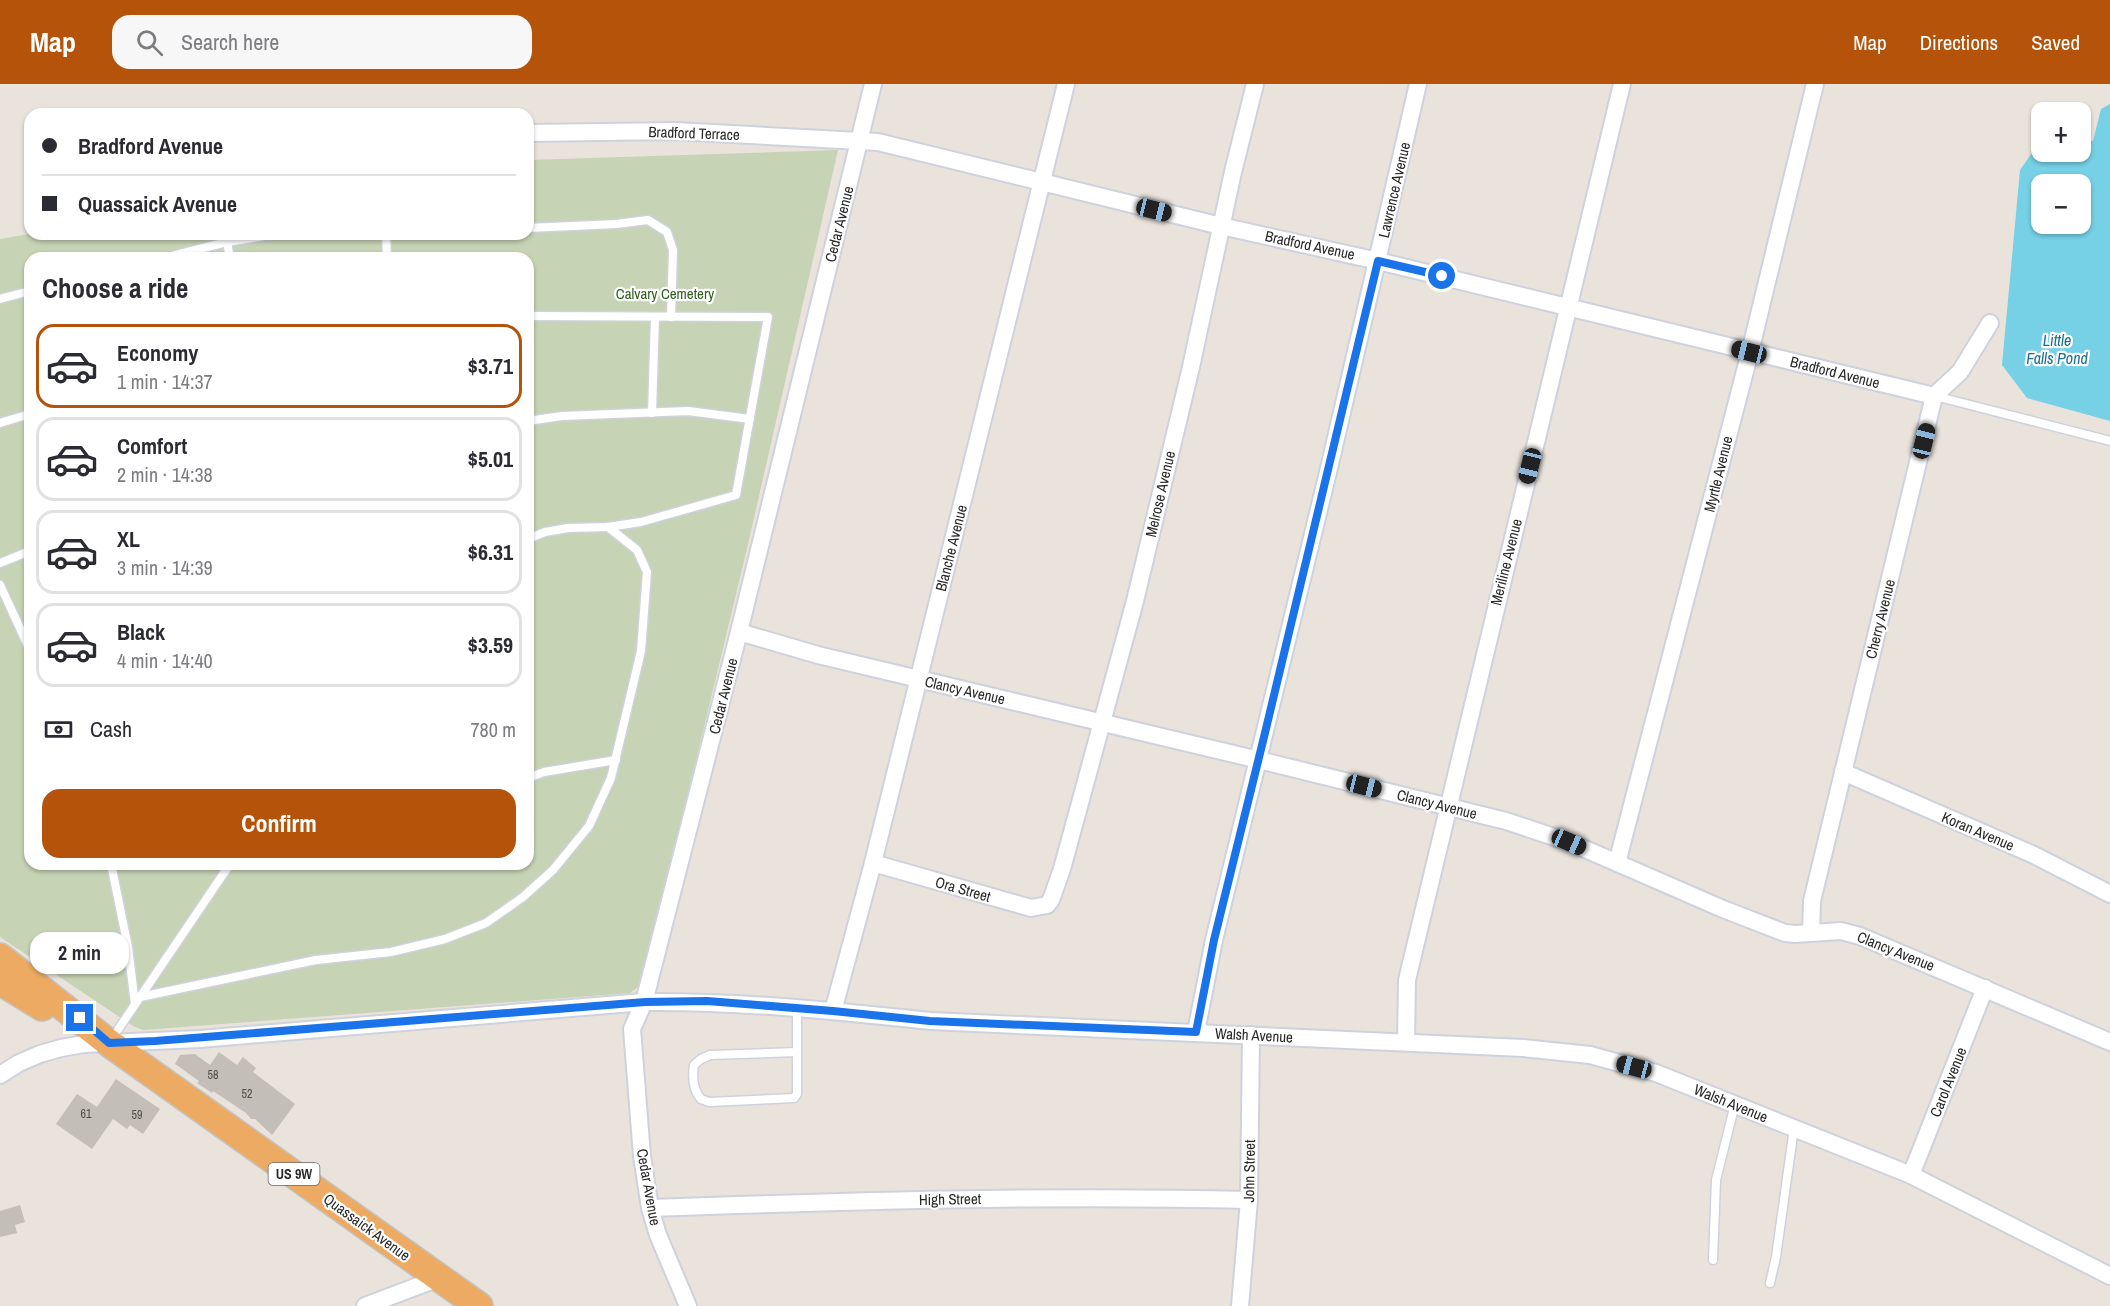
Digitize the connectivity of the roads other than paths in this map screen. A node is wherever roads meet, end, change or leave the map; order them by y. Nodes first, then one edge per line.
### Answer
1 (873, 84) edge
2 (1066, 84) edge
3 (1255, 84) edge
4 (1418, 84) edge
5 (1622, 84) edge
6 (1815, 84) edge
7 (534, 133) edge
8 (860, 141) junction
9 (1043, 182) junction
10 (1221, 226) junction
11 (534, 228) edge
12 (240, 240) edge
13 (227, 242) junction
14 (188, 252) edge
15 (229, 252) edge
16 (1378, 261) junction
17 (24, 293) edge
18 (0, 299) edge
19 (1568, 307) junction
20 (534, 316) edge
21 (655, 317) junction
22 (671, 317) junction
23 (1990, 323) dead end
24 (1749, 352) junction
25 (1934, 396) junction
26 (652, 413) junction
27 (24, 416) edge
28 (750, 419) junction
29 (534, 420) edge
30 (0, 423) edge
31 (2110, 441) edge
32 (608, 527) junction
33 (534, 537) edge
34 (24, 553) edge
35 (0, 563) edge
36 (0, 585) edge
37 (739, 632) junction
38 (24, 634) edge
39 (918, 679) junction
40 (1103, 723) junction
41 (616, 760) junction
42 (1259, 760) junction
43 (1843, 772) junction
44 (534, 776) edge
45 (1448, 806) junction
46 (873, 863) junction
47 (1617, 863) junction
48 (112, 870) edge
49 (226, 870) edge
50 (2110, 894) edge
51 (1051, 900) joint
52 (1811, 933) junction
53 (0, 957) edge
54 (0, 981) edge
55 (1985, 988) junction
56 (138, 1000) junction
57 (645, 1002) junction
58 (796, 1008) junction
59 (833, 1011) junction
60 (1196, 1032) junction
61 (1251, 1035) junction
62 (1406, 1042) junction
63 (2110, 1042) edge
64 (109, 1043) junction
65 (797, 1052) junction
66 (0, 1074) edge
67 (1735, 1104) junction
68 (1794, 1128) junction
69 (1911, 1175) junction
70 (1249, 1200) junction
71 (650, 1208) junction
72 (1713, 1260) dead end
73 (2110, 1276) edge
74 (439, 1278) junction
75 (1770, 1283) dead end
76 (365, 1306) edge
77 (479, 1306) edge
78 (688, 1306) edge
79 (1240, 1306) edge

1 - 8 street, Cedar Avenue
2 - 9 street, Blanche Avenue
3 - 10 street, Melrose Avenue
4 - 16 street, Lawrence Avenue
5 - 19 street, Meriline Avenue
6 - 24 street, Myrtle Avenue
7 - 8 street, Bradford Terrace
8 - 9 street, Bradford Avenue
8 - 37 street, Cedar Avenue
9 - 10 street, Bradford Avenue
9 - 39 street, Blanche Avenue
10 - 16 street, Bradford Avenue
10 - 40 street, Melrose Avenue
11 - 22 lane
12 - 13 lane
13 - 14 lane
13 - 15 lane
16 - 19 street, Bradford Avenue
16 - 42 street, Lawrence Avenue
17 - 18 lane
19 - 24 street, Bradford Avenue
19 - 45 street, Meriline Avenue
20 - 21 lane
21 - 22 lane
21 - 26 lane
22 - 28 lane
23 - 25 street
24 - 25 street, Bradford Avenue
24 - 47 street, Myrtle Avenue
25 - 31 lane
25 - 43 street, Cherry Avenue
26 - 28 lane
26 - 29 lane
27 - 30 lane
28 - 32 lane
32 - 33 lane
32 - 41 lane
34 - 35 lane
36 - 38 lane
37 - 39 street, Clancy Avenue
37 - 57 street, Cedar Avenue
39 - 40 street, Clancy Avenue
39 - 46 street, Blanche Avenue
40 - 42 street, Clancy Avenue
40 - 51 street, Melrose Avenue
41 - 44 lane
41 - 56 lane
42 - 45 street, Clancy Avenue
42 - 60 street, Lawrence Avenue
43 - 50 street, Koran Avenue
43 - 52 street, Cherry Avenue
45 - 47 street, Clancy Avenue
45 - 62 street, Meriline Avenue
46 - 51 street, Ora Street
46 - 59 street, Blanche Avenue
47 - 52 street, Clancy Avenue
48 - 56 lane
49 - 56 lane
52 - 55 street, Clancy Avenue
53 - 64 highway, Quassaick Avenue / US 9W
54 - 64 highway, Quassaick Avenue / US 9W
55 - 63 street, Clancy Avenue
55 - 69 street, Carol Avenue
56 - 64 lane
57 - 58 street, Walsh Avenue
57 - 64 street, Walsh Avenue
57 - 71 street, Cedar Avenue
58 - 59 street, Walsh Avenue
58 - 65 lane
59 - 60 street, Walsh Avenue
60 - 61 street, Walsh Avenue
61 - 62 street, Walsh Avenue
61 - 70 street, John Street
62 - 67 street, Walsh Avenue
64 - 66 street, Walsh Avenue
64 - 74 highway, Quassaick Avenue / US 9W
65 - 65 lane
67 - 68 street, Walsh Avenue
67 - 72 lane
68 - 69 street, Walsh Avenue
68 - 75 lane
69 - 73 street, Walsh Avenue
70 - 71 street, High Street
70 - 79 street, John Street
71 - 78 street, Cedar Avenue
74 - 76 street
74 - 77 highway, Quassaick Avenue / US 9W

